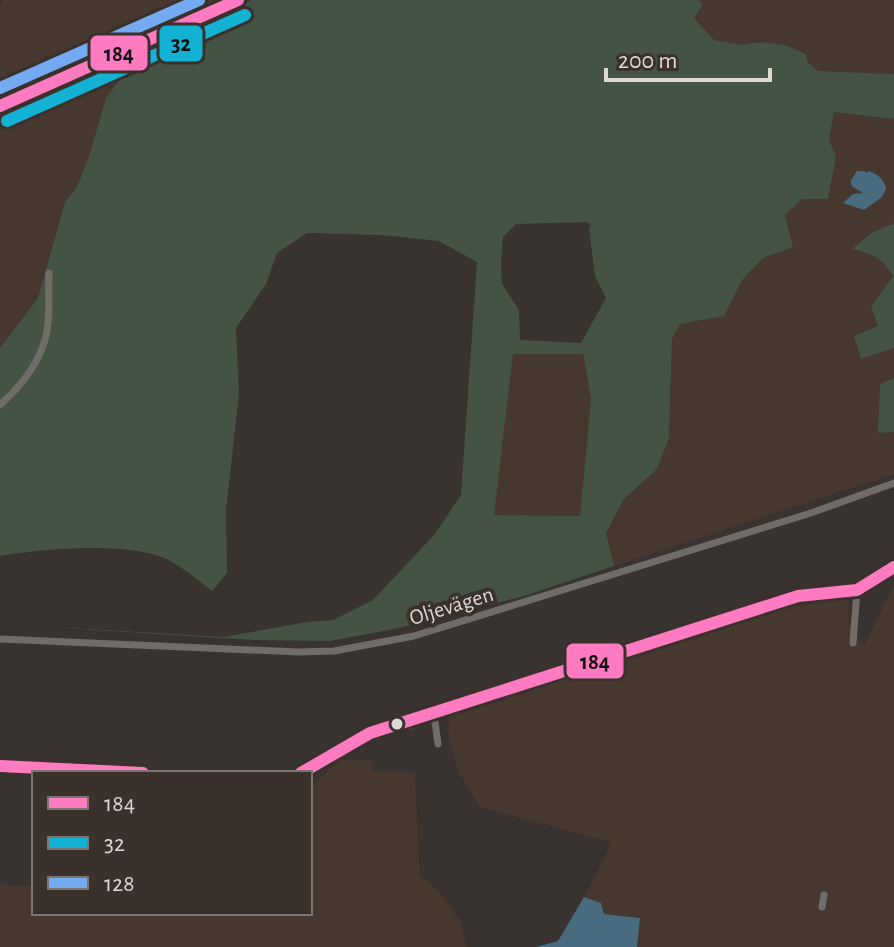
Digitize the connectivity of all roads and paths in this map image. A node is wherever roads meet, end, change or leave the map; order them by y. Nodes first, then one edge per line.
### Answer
1 (179, 0) edge
2 (238, 0) edge
3 (188, 22) junction
4 (0, 106) edge
5 (49, 273) dead end
6 (0, 405) edge
7 (894, 483) edge
8 (894, 567) edge
9 (857, 590) junction
10 (0, 639) edge
11 (853, 643) dead end
12 (434, 714) junction
13 (408, 724) dead end
14 (436, 745) dead end
15 (824, 895) dead end
16 (822, 907) dead end

1 - 3 street
2 - 3 street
3 - 4 street
5 - 6 street
7 - 10 street, Oljevägen
8 - 9 street
9 - 11 street
9 - 12 street
12 - 13 street
12 - 14 street
15 - 16 street

